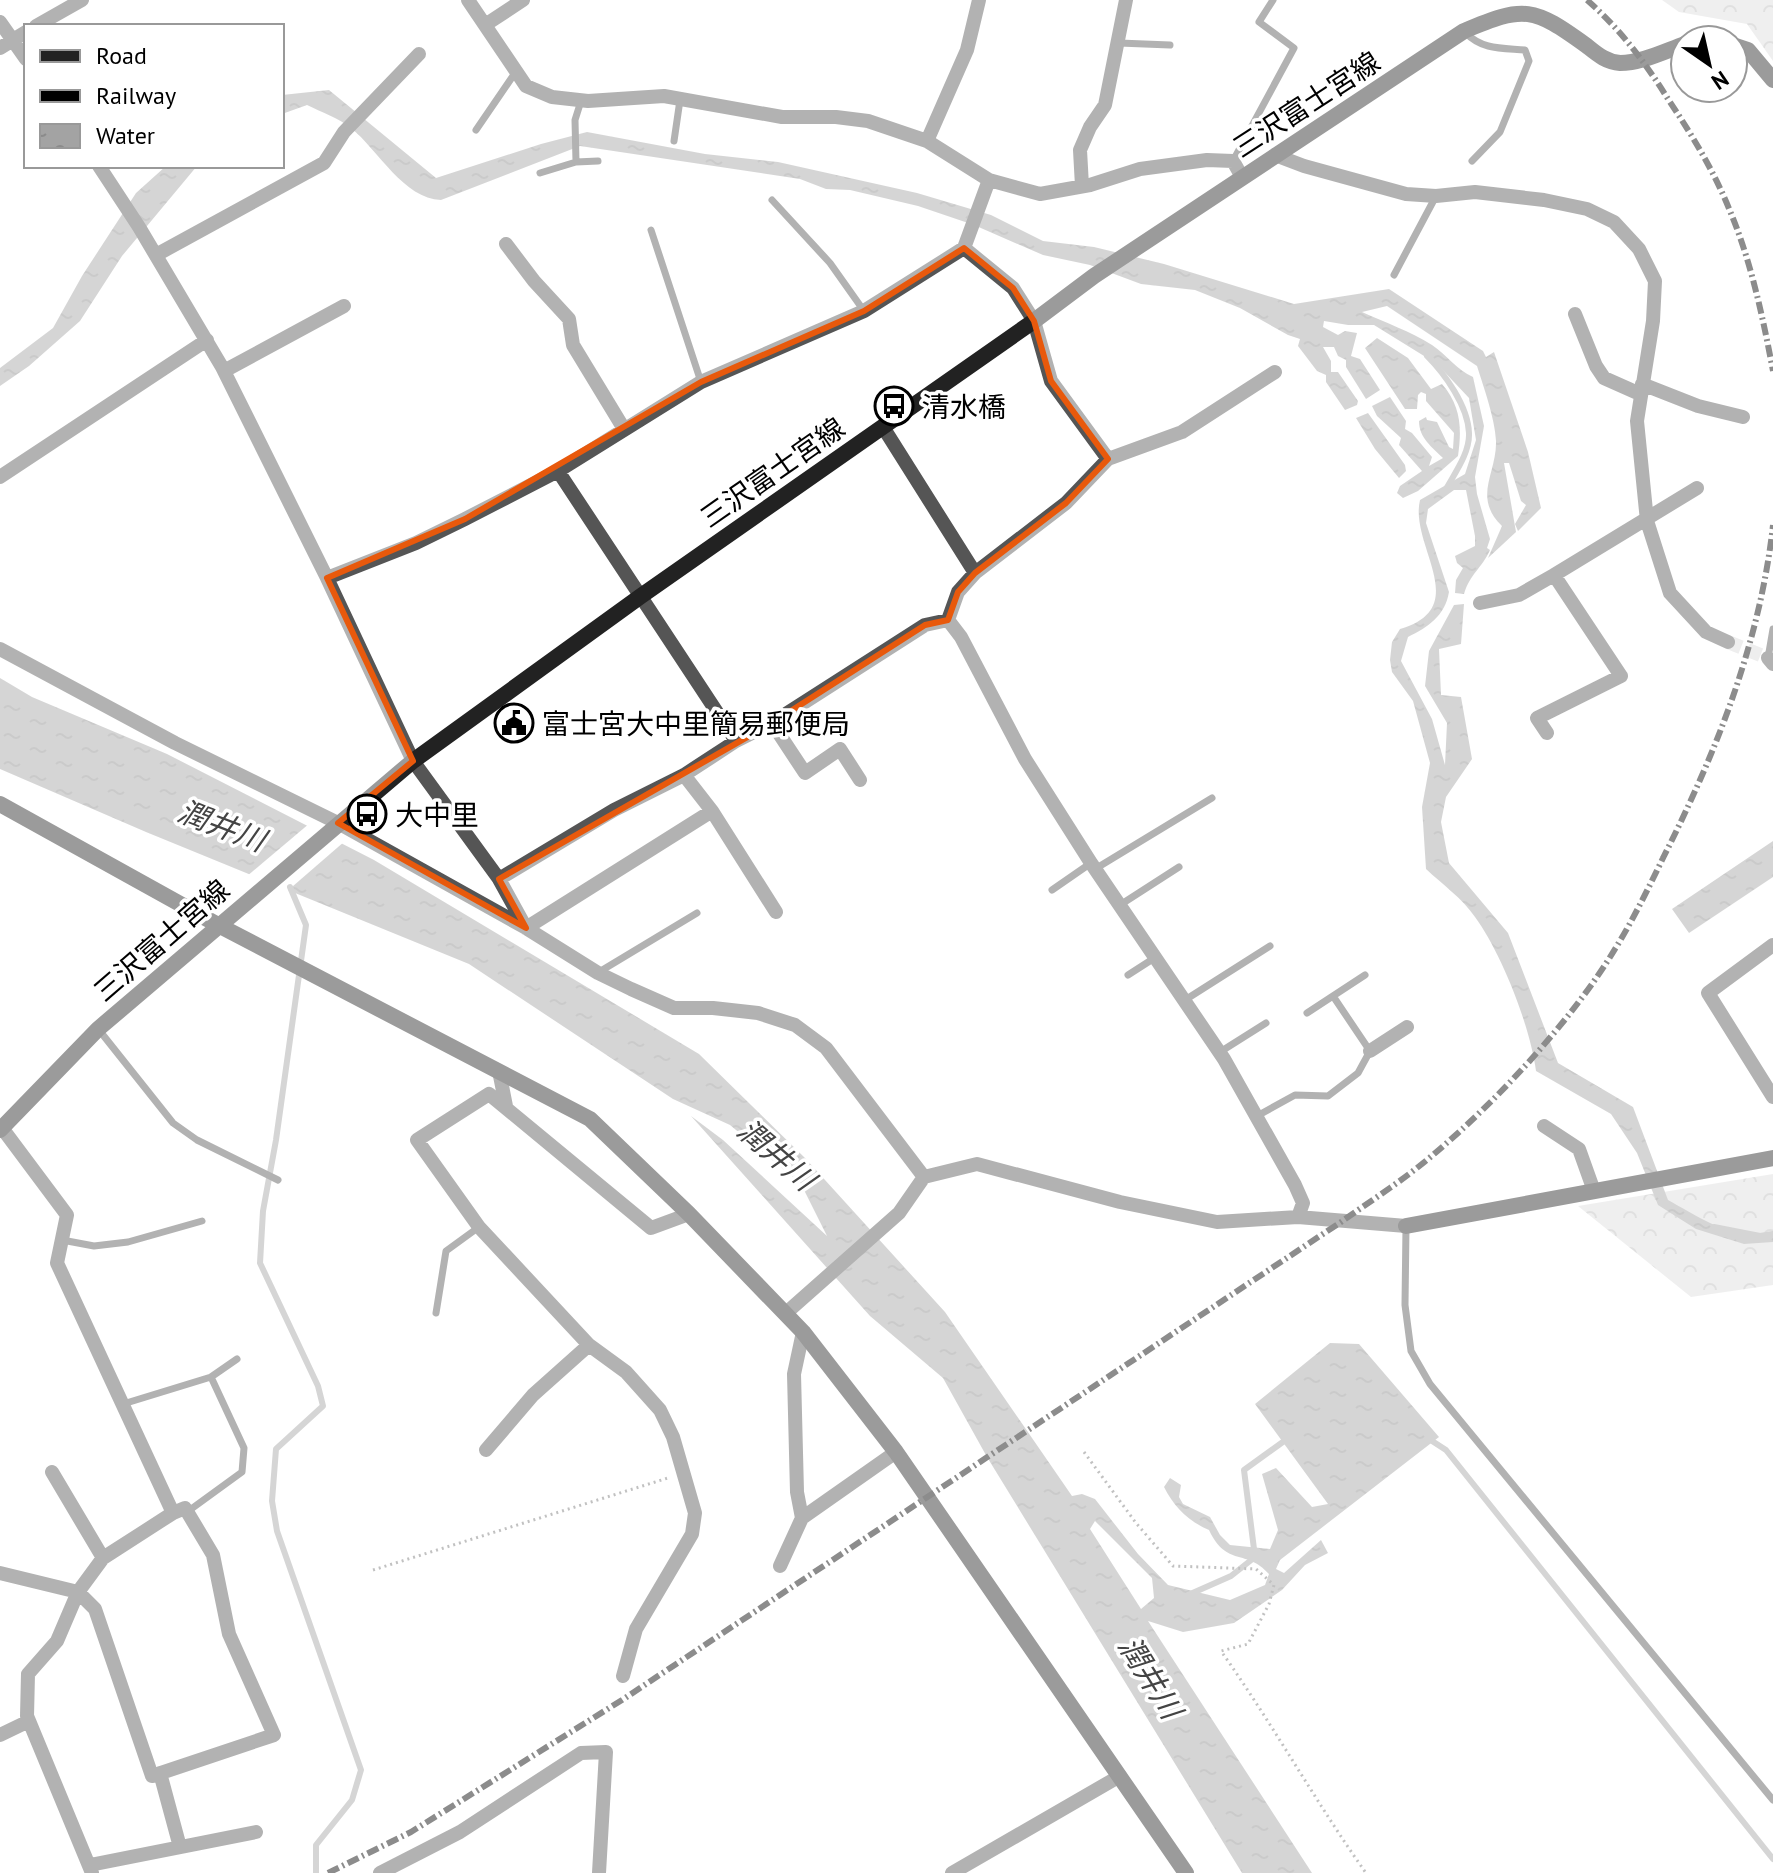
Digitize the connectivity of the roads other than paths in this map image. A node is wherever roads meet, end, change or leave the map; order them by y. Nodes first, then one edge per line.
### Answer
1 (82, 0) edge
2 (468, 0) edge
3 (523, 0) edge
4 (979, 0) edge
5 (1126, 0) edge
6 (1273, 0) edge
7 (0, 22) edge
8 (40, 24) edge
9 (485, 25) junction
10 (1464, 31) junction
11 (24, 33) edge
12 (1119, 43) junction
13 (6, 44) edge
14 (1170, 45) dead end
15 (1669, 50) edge
16 (1749, 51) edge
17 (419, 54) dead end
18 (24, 58) edge
19 (516, 72) junction
20 (1773, 80) edge
21 (681, 99) junction
22 (581, 100) junction
23 (476, 130) dead end
24 (674, 141) dead end
25 (927, 141) junction
26 (1275, 155) junction
27 (576, 160) junction
28 (598, 161) dead end
29 (1233, 161) junction
30 (1472, 161) dead end
31 (100, 168) edge
32 (540, 173) dead end
33 (1242, 177) junction
34 (989, 180) junction
35 (1082, 186) junction
36 (1436, 196) junction
37 (772, 200) dead end
38 (651, 230) dead end
39 (506, 244) dead end
40 (964, 248) junction
41 (156, 255) junction
42 (1394, 275) dead end
43 (344, 306) dead end
44 (864, 311) junction
45 (1575, 314) dead end
46 (1034, 321) junction
47 (207, 340) junction
48 (224, 371) junction
49 (1275, 372) dead end
50 (701, 382) junction
51 (1641, 389) junction
52 (1743, 417) dead end
53 (883, 427) junction
54 (624, 429) junction
55 (1108, 459) junction
56 (558, 471) junction
57 (0, 477) edge
58 (1697, 488) dead end
59 (1647, 521) junction
60 (975, 573) junction
61 (1554, 575) junction
62 (327, 578) junction
63 (641, 596) junction
64 (1480, 603) dead end
65 (948, 620) junction
66 (1773, 629) edge
67 (1728, 642) tunnel mouth
68 (0, 649) edge
69 (1770, 661) edge
70 (772, 723) junction
71 (1547, 733) dead end
72 (736, 741) junction
73 (413, 761) junction
74 (684, 775) junction
75 (860, 780) dead end
76 (1212, 798) dead end
77 (0, 804) edge
78 (712, 811) junction
79 (334, 826) junction
80 (1093, 866) junction
81 (1179, 867) dead end
82 (499, 879) junction
83 (1052, 890) dead end
84 (1120, 905) junction
85 (776, 912) dead end
86 (697, 913) dead end
87 (218, 925) junction
88 (526, 928) junction
89 (1773, 945) edge
90 (1270, 946) dead end
91 (1156, 957) junction
92 (598, 973) junction
93 (1128, 975) dead end
94 (1365, 975) dead end
95 (1333, 996) junction
96 (1185, 1000) junction
97 (1307, 1013) dead end
98 (1266, 1023) dead end
99 (1407, 1027) dead end
100 (98, 1029) junction
101 (1370, 1051) junction
102 (1220, 1052) junction
103 (499, 1071) junction
104 (1773, 1097) edge
105 (506, 1106) junction
106 (1257, 1116) junction
107 (1544, 1126) dead end
108 (1, 1129) edge
109 (1773, 1158) edge
110 (924, 1177) junction
111 (278, 1180) dead end
112 (1594, 1191) junction
113 (689, 1214) junction
114 (1298, 1217) junction
115 (202, 1221) dead end
116 (1406, 1226) junction
117 (479, 1227) junction
118 (62, 1240) junction
119 (436, 1313) dead end
120 (786, 1313) junction
121 (803, 1332) junction
122 (589, 1345) junction
123 (237, 1359) dead end
124 (211, 1377) junction
125 (121, 1404) junction
126 (486, 1450) dead end
127 (896, 1452) junction
128 (52, 1472) dead end
129 (180, 1512) junction
130 (802, 1518) junction
131 (103, 1558) junction
132 (780, 1566) dead end
133 (0, 1573) edge
134 (78, 1592) junction
135 (623, 1676) dead end
136 (29, 1721) junction
137 (0, 1735) edge
138 (160, 1773) junction
139 (1120, 1776) junction
140 (1773, 1800) edge
141 (256, 1832) dead end
142 (180, 1847) junction
143 (91, 1869) edge
144 (380, 1873) edge
145 (599, 1873) edge
146 (952, 1873) edge
147 (1186, 1873) edge

1 - 8 street
2 - 9 street
3 - 9 street
4 - 25 street
5 - 12 street
6 - 29 lane
7 - 13 street
9 - 19 street
10 - 15 main road, 三沢富士宮線
10 - 26 main road, 三沢富士宮線
10 - 30 lane
11 - 13 street
12 - 14 lane
12 - 35 street
13 - 18 street
16 - 20 main road
17 - 41 street
19 - 22 street
19 - 23 lane
21 - 22 street
21 - 24 lane
21 - 25 street
22 - 27 lane
25 - 34 street
26 - 33 main road, 三沢富士宮線
26 - 36 street
27 - 28 lane
27 - 32 lane
29 - 33 street
29 - 35 street
31 - 41 street
33 - 46 main road, 三沢富士宮線
34 - 35 street
34 - 40 street
36 - 42 lane
36 - 51 street
37 - 44 lane
38 - 50 lane
39 - 54 street
40 - 44 street
40 - 46 street
41 - 47 street
43 - 48 street
44 - 50 street
45 - 51 street
46 - 53 main road, 三沢富士宮線
46 - 55 street
47 - 48 street
47 - 57 street
48 - 62 street
49 - 55 street
50 - 54 street
51 - 52 street
51 - 59 street
53 - 60 street
53 - 63 main road, 三沢富士宮線
54 - 56 street
55 - 60 street
56 - 62 street
56 - 63 street
58 - 59 street
59 - 61 street
59 - 67 street
60 - 65 street
61 - 64 street
61 - 71 street
62 - 73 street
63 - 72 street
63 - 73 main road, 三沢富士宮線
65 - 70 street
65 - 80 street
66 - 69 lane
68 - 79 street
70 - 72 street
70 - 75 street
72 - 74 street
73 - 79 main road, 三沢富士宮線
73 - 82 street
74 - 78 street
74 - 82 street
76 - 80 lane
77 - 87 main road
78 - 85 street
78 - 88 street
79 - 87 main road, 三沢富士宮線
79 - 88 street
80 - 83 lane
80 - 84 street
81 - 84 lane
82 - 88 street
84 - 91 street
86 - 92 lane
87 - 100 main road, 三沢富士宮線
87 - 103 main road
88 - 92 street
89 - 104 street
90 - 96 lane
91 - 93 lane
91 - 96 street
92 - 110 street
94 - 95 lane
95 - 97 lane
95 - 101 lane
96 - 102 street
98 - 102 lane
99 - 101 street
100 - 108 main road, 三沢富士宮線
100 - 111 lane
101 - 106 lane
102 - 106 street
103 - 105 street
103 - 113 main road
105 - 113 street
105 - 117 street
106 - 114 street
107 - 112 street
108 - 118 street
109 - 112 main road
110 - 114 street
110 - 120 street
112 - 116 main road
113 - 120 main road
114 - 116 street
115 - 118 lane
116 - 140 lane
117 - 119 lane
117 - 122 street
118 - 125 street
120 - 121 main road
121 - 127 main road
121 - 130 street
122 - 126 street
122 - 135 street
123 - 124 lane
124 - 125 lane
124 - 129 lane
125 - 129 street
127 - 130 street
127 - 139 main road
128 - 131 street
129 - 131 street
129 - 138 street
130 - 132 street
131 - 134 street
133 - 134 street
134 - 136 street
134 - 138 street
136 - 137 street
136 - 143 street
138 - 142 street
139 - 146 street
139 - 147 main road
141 - 142 street
142 - 143 street
144 - 145 street

